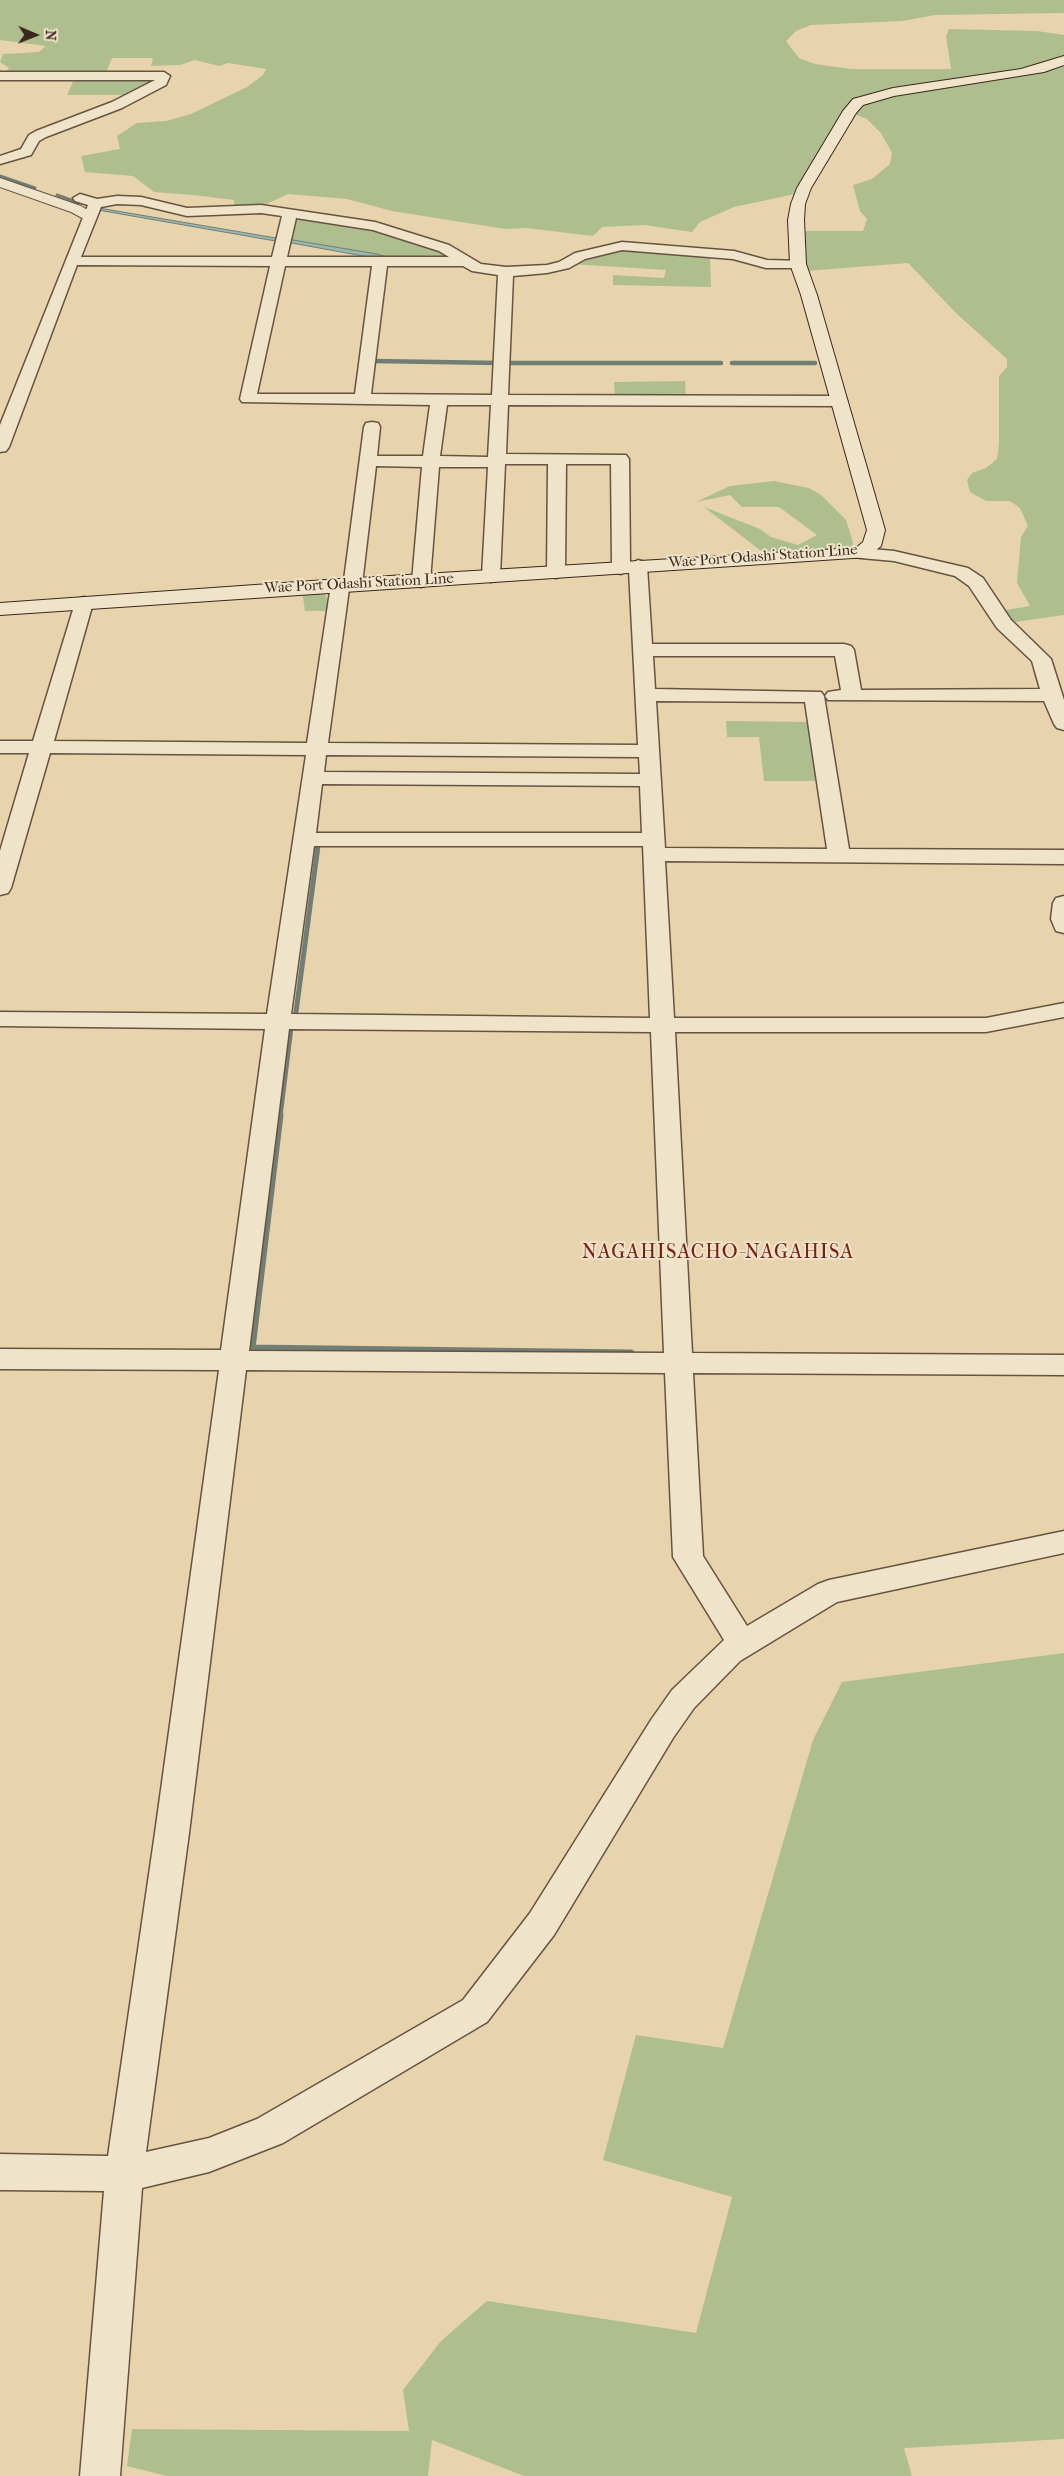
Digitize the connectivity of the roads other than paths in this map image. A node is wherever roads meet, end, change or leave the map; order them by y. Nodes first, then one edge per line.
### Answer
1 (1064, 60) edge
2 (0, 76) edge
3 (0, 160) edge
4 (0, 182) edge
5 (80, 198) dead end
6 (93, 209) junction
7 (290, 212) junction
8 (72, 261) junction
9 (280, 261) junction
10 (380, 261) junction
11 (464, 262) junction
12 (798, 264) junction
13 (506, 272) junction
14 (500, 399) junction
15 (362, 400) junction
16 (840, 401) junction
17 (439, 402) dead end
18 (372, 427) dead end
19 (0, 447) edge
20 (557, 459) junction
21 (367, 461) junction
22 (431, 462) junction
23 (496, 462) junction
24 (861, 553) junction
25 (629, 567) junction
26 (556, 572) junction
27 (491, 576) junction
28 (421, 581) junction
29 (346, 585) junction
30 (84, 602) junction
31 (0, 609) edge
32 (643, 650) junction
33 (646, 695) junction
34 (1052, 695) junction
35 (814, 696) junction
36 (852, 696) junction
37 (1064, 724) edge
38 (0, 748) edge
39 (41, 748) junction
40 (318, 750) junction
41 (649, 751) junction
42 (314, 778) junction
43 (650, 780) junction
44 (306, 839) junction
45 (653, 847) junction
46 (838, 855) junction
47 (1064, 857) edge
48 (0, 888) edge
49 (1064, 903) edge
50 (1064, 926) edge
51 (1064, 1010) edge
52 (0, 1019) edge
53 (278, 1021) junction
54 (663, 1025) junction
55 (0, 1359) edge
56 (233, 1359) junction
57 (679, 1362) junction
58 (1064, 1366) edge
59 (1064, 1542) edge
60 (742, 1643) junction
61 (0, 2172) edge
62 (124, 2174) junction
63 (100, 2476) edge

1 - 12 main road, Wae Port Odashi Station Line
2 - 3 street
4 - 6 main road
5 - 6 street
6 - 7 street
6 - 8 street
7 - 9 street
7 - 11 street
8 - 9 street
8 - 19 street
9 - 10 street
9 - 15 street
10 - 11 street
10 - 15 street
11 - 13 street
12 - 13 street
12 - 16 main road, Wae Port Odashi Station Line
13 - 14 street
14 - 15 street
14 - 16 street
14 - 23 street
16 - 24 main road, Wae Port Odashi Station Line
17 - 22 street
18 - 21 street
20 - 23 street
20 - 25 street
20 - 26 street
21 - 22 street
21 - 29 street
22 - 23 street
22 - 28 street
23 - 27 street
24 - 25 main road, Wae Port Odashi Station Line
24 - 34 street
25 - 26 main road, Wae Port Odashi Station Line
25 - 32 street
26 - 27 main road, Wae Port Odashi Station Line
27 - 28 main road, Wae Port Odashi Station Line
28 - 29 main road, Wae Port Odashi Station Line
29 - 30 main road, Wae Port Odashi Station Line
29 - 40 street
30 - 31 main road, Wae Port Odashi Station Line
30 - 39 street
32 - 33 street
32 - 36 street
33 - 35 street
33 - 41 street
34 - 36 street
34 - 37 street
35 - 36 street
35 - 46 street
38 - 39 street
39 - 40 street
39 - 48 street
40 - 41 street
40 - 42 street
41 - 43 street
42 - 43 street
42 - 44 street
43 - 45 street
44 - 45 street
44 - 53 street
45 - 46 street
45 - 54 street
46 - 47 street
49 - 50 street
51 - 54 street
52 - 53 street
53 - 54 street
53 - 56 street
54 - 57 street
55 - 56 street
56 - 57 street
56 - 62 street
57 - 58 street
57 - 60 street
59 - 60 street
60 - 62 street
61 - 62 street
62 - 63 street

